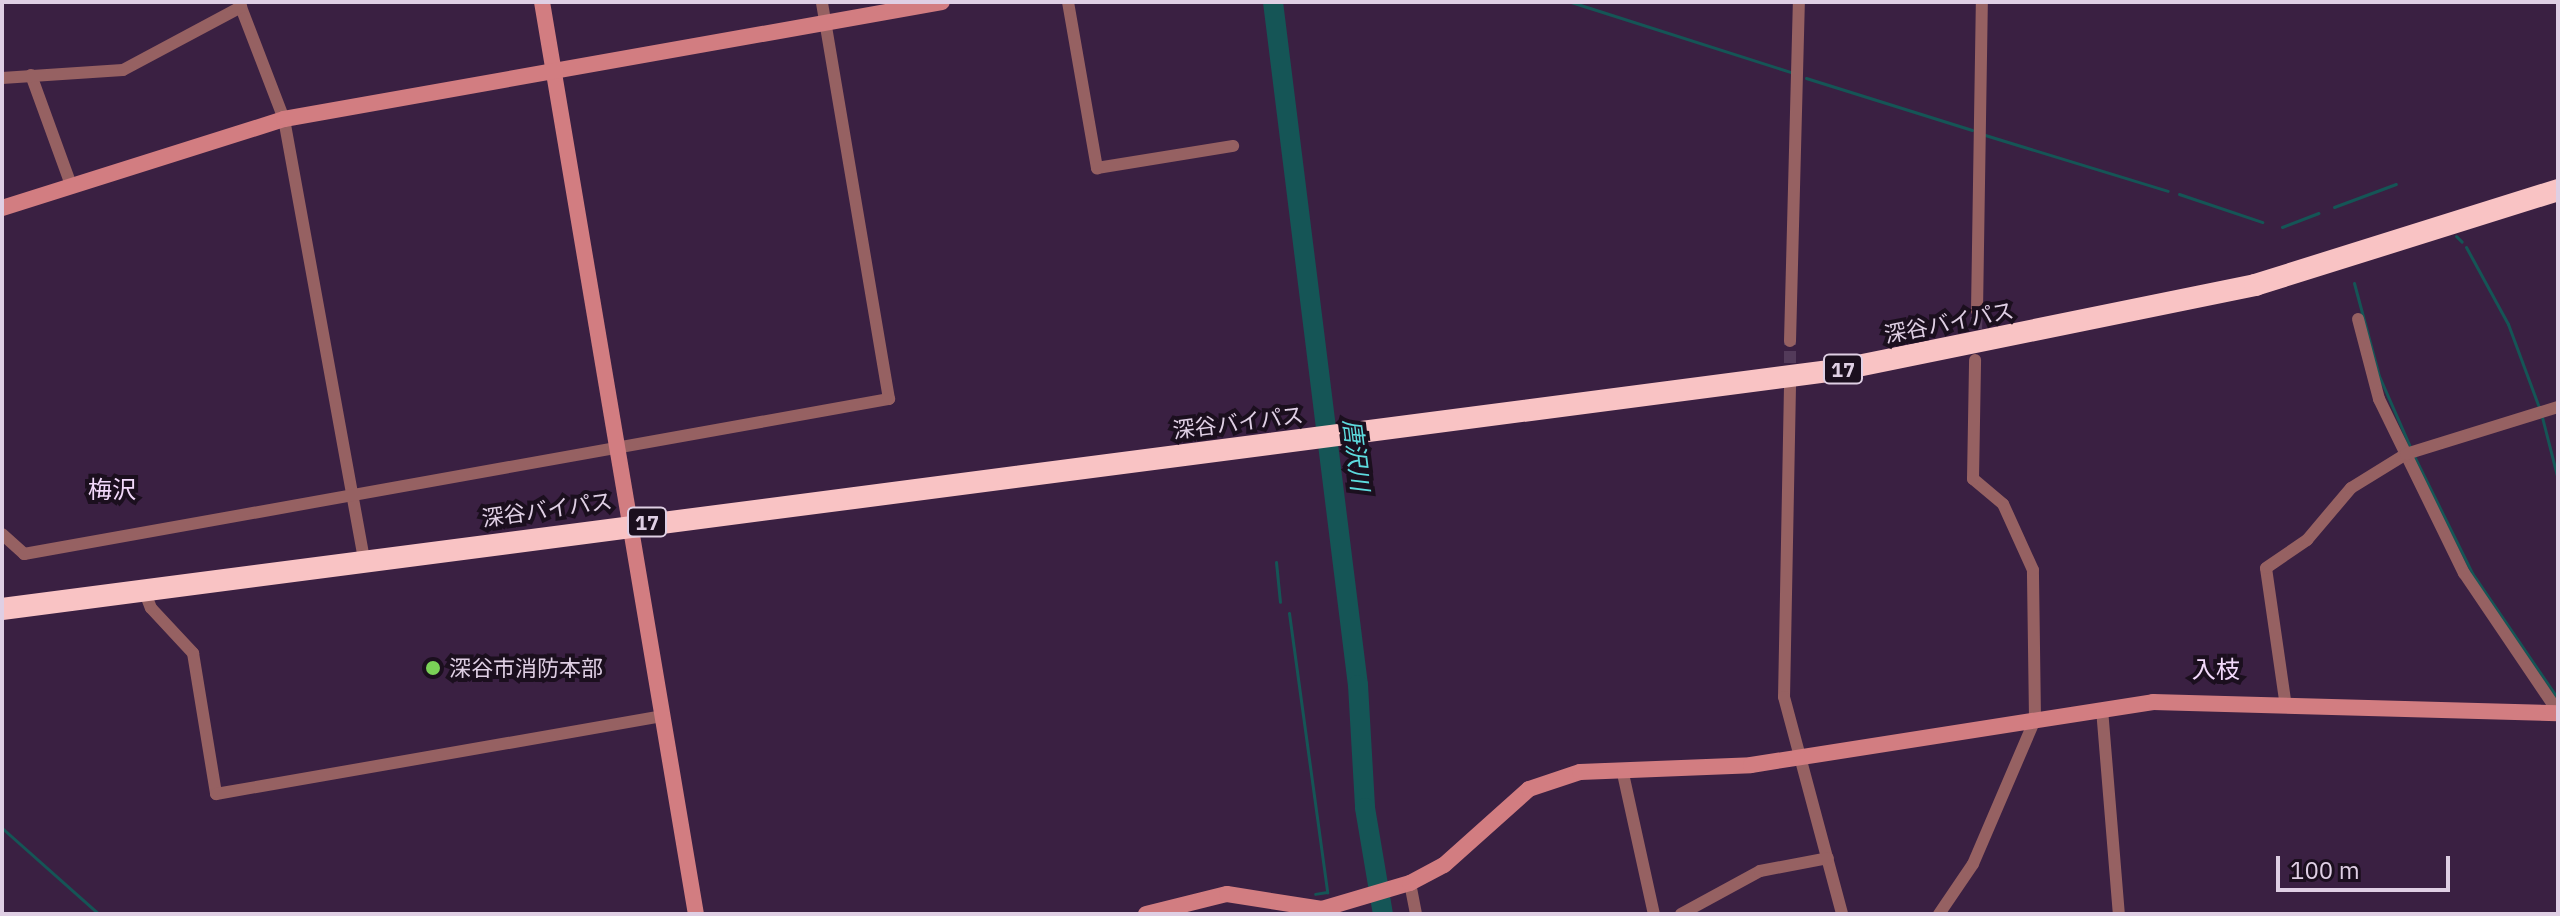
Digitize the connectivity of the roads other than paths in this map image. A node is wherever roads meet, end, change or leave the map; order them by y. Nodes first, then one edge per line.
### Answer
1 (542, 2) edge
2 (822, 2) edge
3 (942, 2) edge
4 (1068, 2) edge
5 (1799, 2) edge
6 (1982, 2) edge
7 (240, 5) edge
8 (826, 25) junction
9 (551, 70) junction
10 (31, 75) junction
11 (2, 78) edge
12 (284, 119) junction
13 (1233, 146) dead end
14 (71, 185) junction
15 (2558, 190) edge
16 (2, 208) edge
17 (1977, 311) tunnel mouth
18 (2358, 319) dead end
19 (1790, 341) tunnel mouth
20 (1975, 360) tunnel mouth
21 (1790, 386) tunnel mouth
22 (2558, 407) edge
23 (618, 444) junction
24 (2406, 454) junction
25 (353, 494) junction
26 (631, 524) junction
27 (2, 534) edge
28 (364, 561) junction
29 (144, 590) junction
30 (2, 609) edge
31 (2286, 707) junction
32 (2102, 709) junction
33 (2558, 712) edge
34 (663, 716) junction
35 (2035, 719) junction
36 (1796, 754) junction
37 (1622, 769) junction
38 (1828, 858) junction
39 (1407, 884) junction
40 (696, 914) edge
41 (1146, 914) edge
42 (1416, 914) edge
43 (1654, 914) edge
44 (1681, 914) edge
45 (1842, 914) edge
46 (1939, 914) edge
47 (2119, 914) edge

1 - 9 street
2 - 8 street
3 - 8 street
4 - 13 street
5 - 19 street
6 - 17 street
7 - 10 street
7 - 12 street
8 - 9 street
8 - 23 street
9 - 12 street
9 - 23 street
10 - 11 street
10 - 14 street
12 - 14 street
12 - 25 street
14 - 16 street
15 - 26 highway, 深谷バイパス / 17
18 - 24 street
20 - 35 street
21 - 36 street
22 - 24 street
23 - 25 street
23 - 26 street
24 - 31 street
24 - 33 street
25 - 27 street
25 - 28 street
26 - 28 highway, 深谷バイパス / 17
26 - 34 street
28 - 29 highway, 深谷バイパス / 17
29 - 30 highway, 深谷バイパス / 17
29 - 34 street
31 - 32 street
31 - 33 street
32 - 35 street
32 - 47 street
34 - 40 street
35 - 36 street
35 - 46 street
36 - 37 street
36 - 38 street
37 - 39 street
37 - 43 street
38 - 44 street
38 - 45 street
39 - 41 street
39 - 42 street

